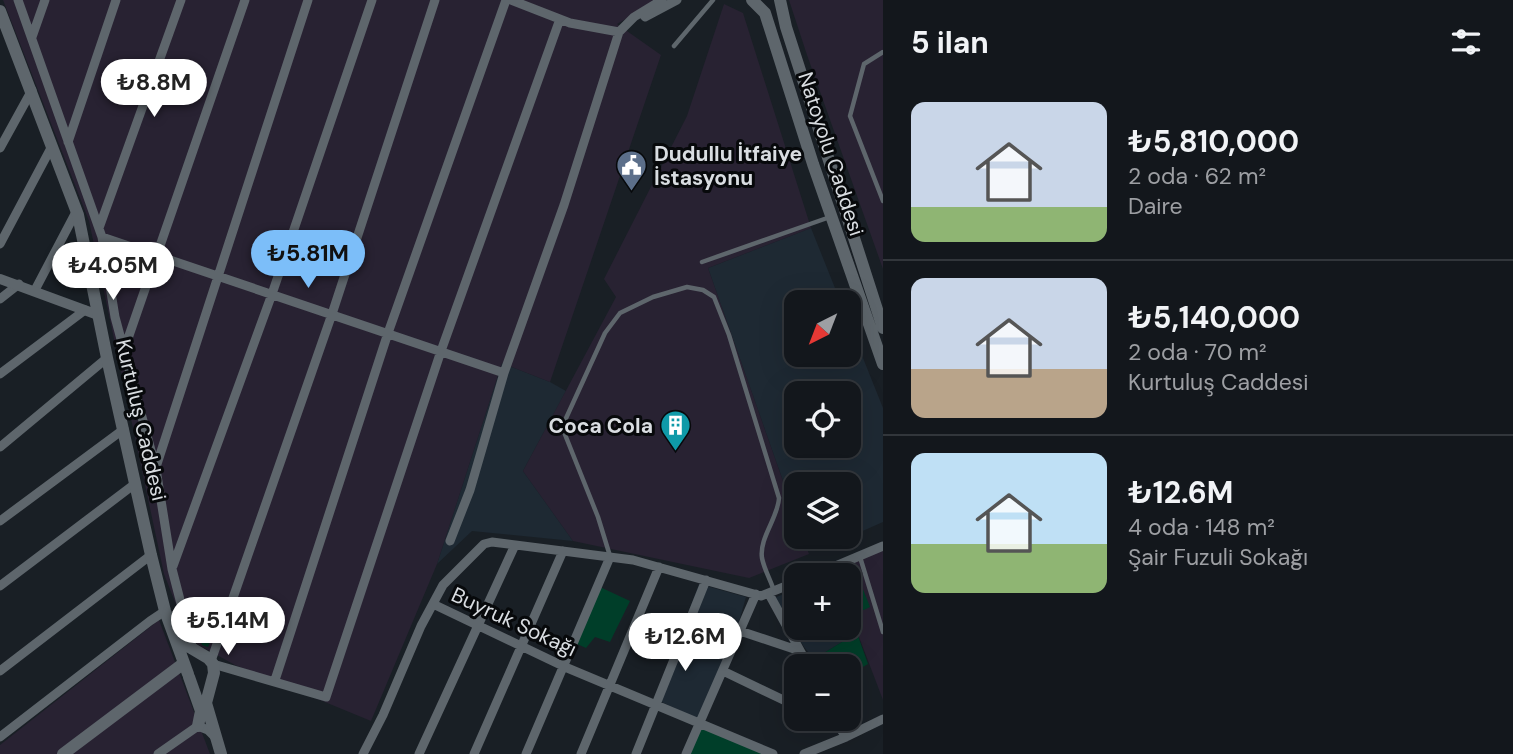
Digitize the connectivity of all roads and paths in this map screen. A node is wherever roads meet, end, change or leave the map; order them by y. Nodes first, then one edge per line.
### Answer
1 (18, 0) edge
2 (45, 0) edge
3 (116, 0) edge
4 (181, 0) edge
5 (245, 0) edge
6 (308, 0) edge
7 (372, 0) edge
8 (435, 0) edge
9 (506, 0) edge
10 (511, 0) edge
11 (662, 0) edge
12 (677, 0) edge
13 (713, 0) edge
14 (752, 0) edge
15 (780, 0) edge
16 (0, 14) edge
17 (560, 19) junction
18 (627, 24) junction
19 (620, 32) junction
20 (32, 37) junction
21 (674, 46) dead end
22 (883, 52) edge
23 (32, 90) junction
24 (68, 142) junction
25 (52, 146) junction
26 (0, 148) edge
27 (883, 201) edge
28 (77, 210) junction
29 (831, 217) junction
30 (101, 232) junction
31 (0, 244) edge
32 (158, 255) junction
33 (702, 262) dead end
34 (219, 276) junction
35 (0, 279) edge
36 (19, 284) junction
37 (35, 290) junction
38 (272, 294) junction
39 (0, 299) edge
40 (85, 310) junction
41 (332, 314) junction
42 (98, 315) junction
43 (883, 328) edge
44 (388, 333) junction
45 (441, 351) junction
46 (124, 352) junction
47 (107, 358) junction
48 (883, 364) edge
49 (504, 373) junction
50 (0, 374) edge
51 (124, 429) junction
52 (0, 447) edge
53 (156, 469) junction
54 (135, 483) junction
55 (0, 521) edge
56 (450, 541) dead end
57 (515, 545) junction
58 (883, 546) edge
59 (564, 551) junction
60 (151, 555) junction
61 (610, 557) junction
62 (860, 557) junction
63 (845, 563) edge
64 (659, 567) junction
65 (172, 569) junction
66 (706, 580) junction
67 (0, 586) edge
68 (784, 588) edge
69 (772, 593) junction
70 (756, 594) junction
71 (433, 604) junction
72 (165, 611) junction
73 (478, 624) junction
74 (740, 631) junction
75 (883, 632) edge
76 (176, 639) junction
77 (521, 647) junction
78 (800, 651) junction
79 (802, 654) edge
80 (207, 662) junction
81 (565, 667) junction
82 (0, 671) edge
83 (187, 671) junction
84 (723, 671) junction
85 (275, 680) junction
86 (610, 685) junction
87 (784, 700) edge
88 (656, 705) junction
89 (883, 719) edge
90 (700, 725) junction
91 (198, 726) junction
92 (842, 731) edge
93 (0, 737) edge
94 (215, 737) junction
95 (846, 737) junction
96 (810, 753) edge
97 (63, 754) edge
98 (158, 754) edge
99 (221, 754) edge
100 (363, 754) edge
101 (418, 754) edge
102 (474, 754) edge
103 (526, 754) edge
104 (581, 754) edge
105 (636, 754) edge
106 (685, 754) edge
107 (774, 754) edge

1 - 20 street
2 - 20 street
3 - 24 street
4 - 30 street
5 - 32 street
6 - 34 street
7 - 38 street
8 - 41 street
9 - 44 street
10 - 17 street
11 - 18 street
12 - 18 street
13 - 21 lane
14 - 29 main road, Natoyolu Caddesi
15 - 43 main road, Natoyolu Caddesi
16 - 23 main road, Kurtuluş Caddesi
17 - 19 street
17 - 45 street
18 - 19 street
19 - 49 street
20 - 24 street
22 - 27 lane
23 - 25 main road, Kurtuluş Caddesi
23 - 26 street
24 - 30 street
25 - 28 main road, Kurtuluş Caddesi
25 - 31 street
28 - 37 street
28 - 42 main road, Kurtuluş Caddesi
29 - 33 lane
29 - 48 main road, Natoyolu Caddesi
30 - 32 street
30 - 46 street
32 - 34 street
32 - 46 street
34 - 38 street
34 - 53 street
35 - 36 street
36 - 37 street
36 - 39 street
37 - 40 street
38 - 41 street
38 - 65 street
40 - 42 street
40 - 50 street
41 - 44 street
41 - 80 street
42 - 47 main road, Kurtuluş Caddesi
44 - 45 street
44 - 85 street
45 - 49 street
45 - 85 street
46 - 53 street
47 - 51 main road, Kurtuluş Caddesi
47 - 52 street
49 - 56 street
51 - 54 main road, Kurtuluş Caddesi
51 - 55 street
53 - 65 street
54 - 60 main road, Kurtuluş Caddesi
54 - 67 street
57 - 59 street
57 - 71 street
57 - 73 street
58 - 62 street
59 - 61 street
59 - 77 street
60 - 72 main road, Kurtuluş Caddesi
60 - 82 street
61 - 64 street
61 - 69 lane
61 - 81 street
62 - 63 street
62 - 75 lane
64 - 66 street
64 - 86 street
65 - 80 street
66 - 70 street
66 - 88 street
68 - 69 street
69 - 70 street
69 - 78 street
70 - 74 street
71 - 73 street, Buyruk Sokağı
71 - 100 street
72 - 76 main road, Kurtuluş Caddesi
72 - 93 street
73 - 77 street, Buyruk Sokağı
73 - 101 street
74 - 78 street
74 - 84 street
76 - 80 main road
76 - 83 main road, Kurtuluş Caddesi
77 - 81 street, Buyruk Sokağı
77 - 102 street
78 - 79 street
80 - 83 main road
80 - 83 main road
80 - 85 street
80 - 94 main road
81 - 86 street, Buyruk Sokağı
81 - 103 street
83 - 91 main road, Kurtuluş Caddesi
83 - 97 main road
84 - 87 street
84 - 90 street
86 - 88 street, Buyruk Sokağı
86 - 104 street
88 - 90 street, Buyruk Sokağı
88 - 105 street
89 - 95 street
90 - 106 street
90 - 107 street, Buyruk Sokağı
91 - 94 street
91 - 98 street
92 - 95 street
94 - 99 main road
95 - 96 street

